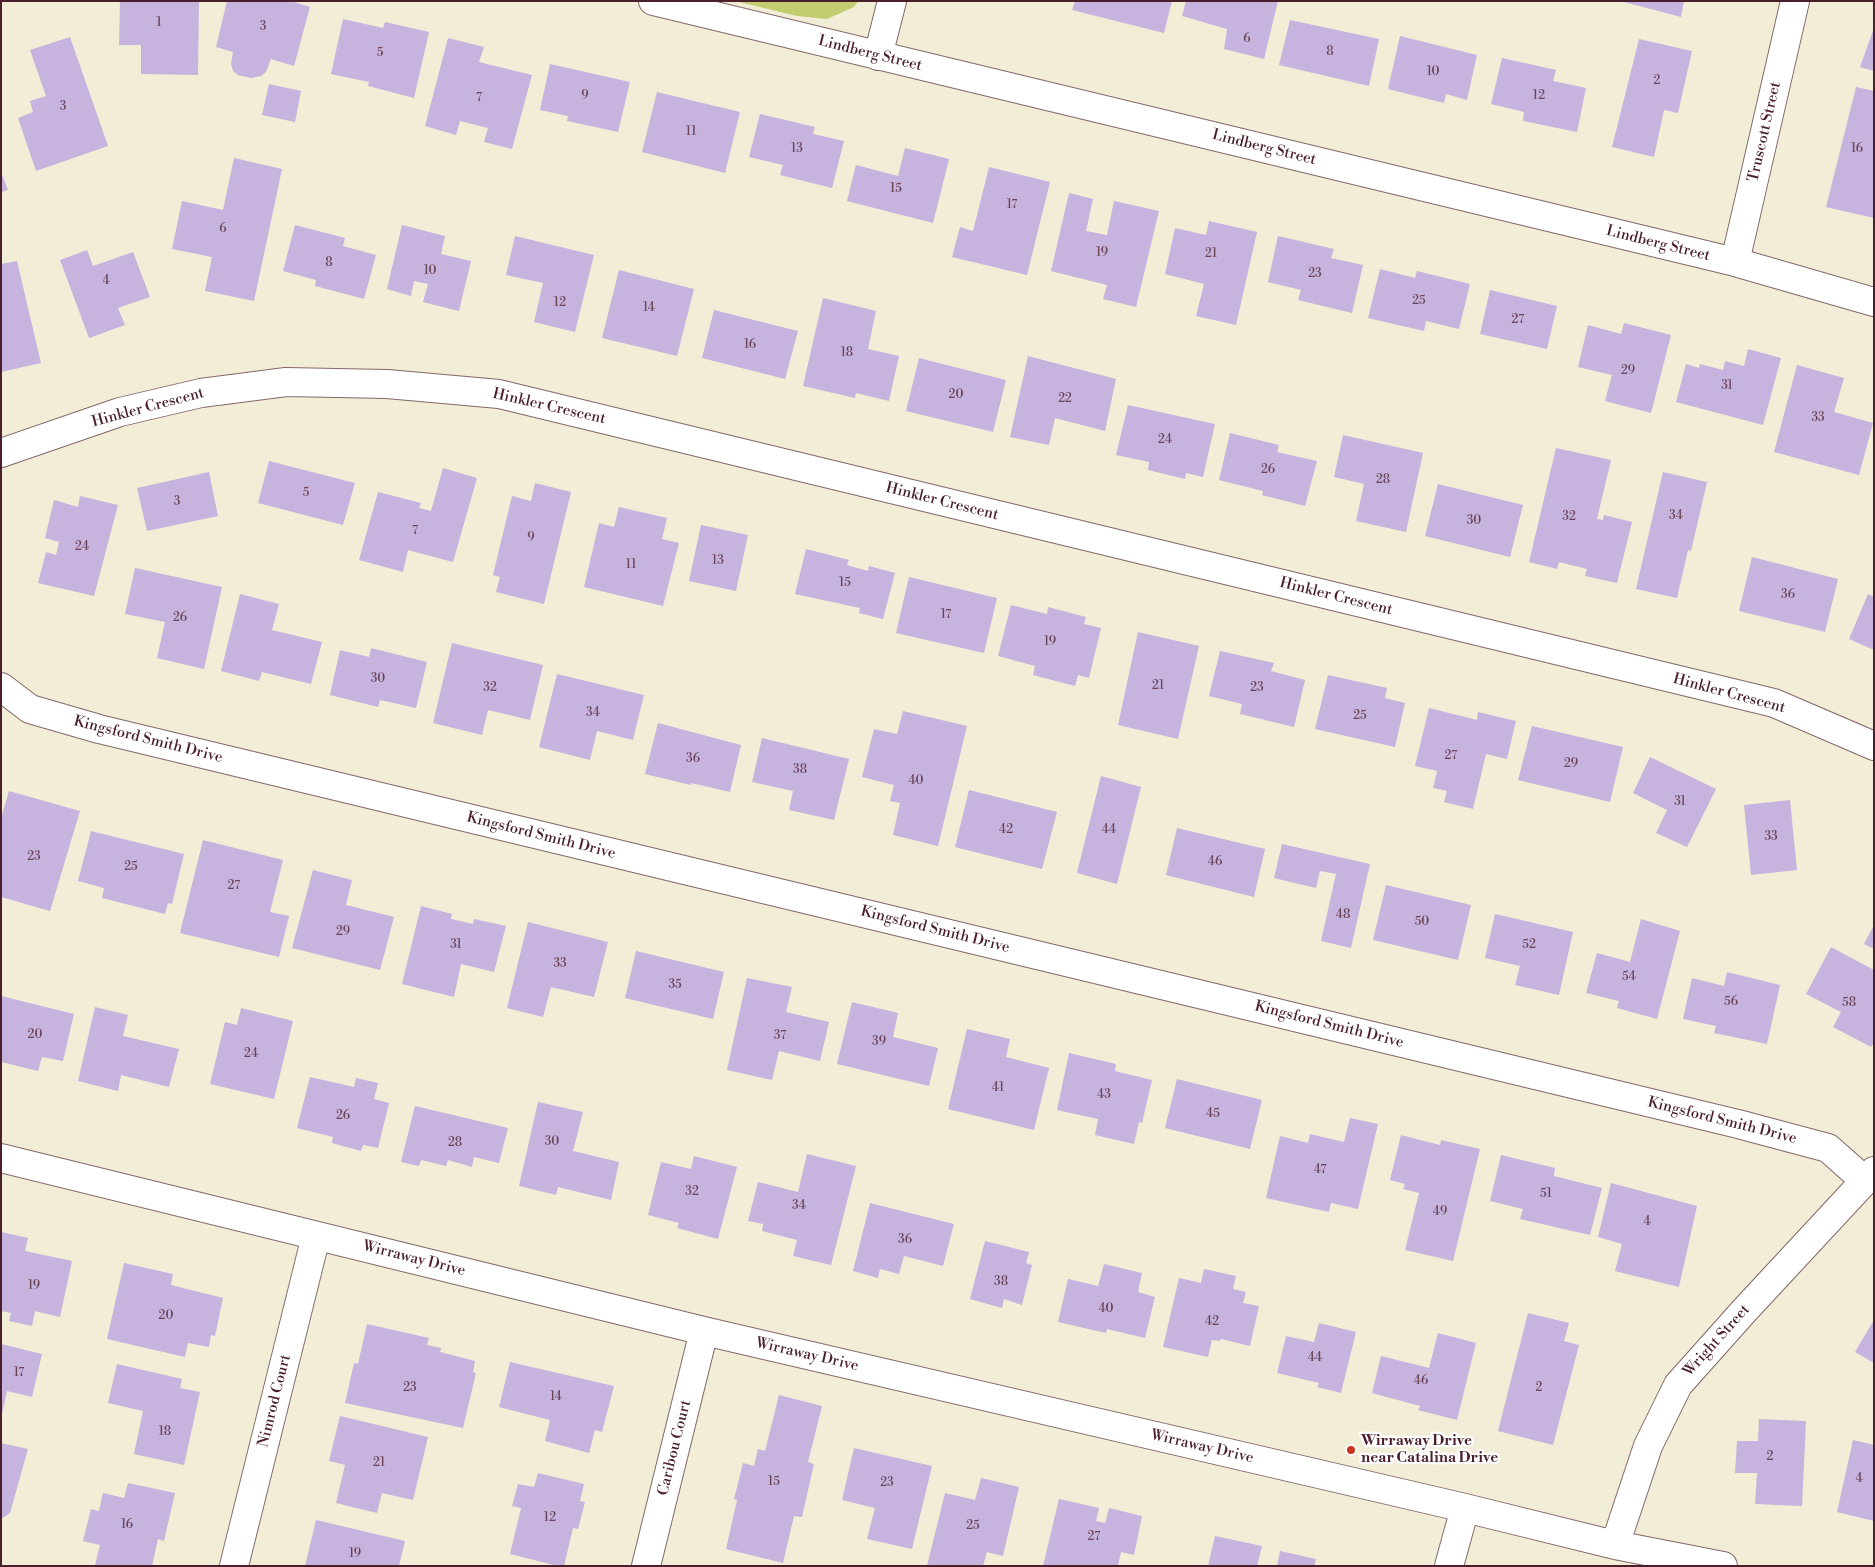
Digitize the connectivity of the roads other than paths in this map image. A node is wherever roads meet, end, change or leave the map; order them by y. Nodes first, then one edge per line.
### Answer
1 (653, 1) edge
2 (892, 1) edge
3 (1795, 1) edge
4 (878, 56) junction
5 (1735, 262) junction
6 (1874, 302) edge
7 (1, 453) edge
8 (1, 687) edge
9 (1874, 746) edge
10 (1, 1158) edge
11 (1869, 1176) edge
12 (316, 1236) junction
13 (704, 1331) junction
14 (1465, 1508) junction
15 (1614, 1545) junction
16 (234, 1566) edge
17 (646, 1566) edge
18 (1450, 1566) edge
19 (1723, 1566) edge

1 - 4 street, Lindberg Street
2 - 4 street
3 - 5 street, Truscott Street
4 - 5 street, Lindberg Street
5 - 6 street, Lindberg Street
7 - 9 street, Hinkler Crescent
8 - 11 street, Kingsford Smith Drive
10 - 12 street, Wirraway Drive
11 - 15 street, Wright Street
12 - 13 street, Wirraway Drive
12 - 16 street, Nimrod Court
13 - 14 street, Wirraway Drive
13 - 17 street, Caribou Court
14 - 15 street, Wirraway Drive
14 - 18 street
15 - 19 street, Wirraway Drive

